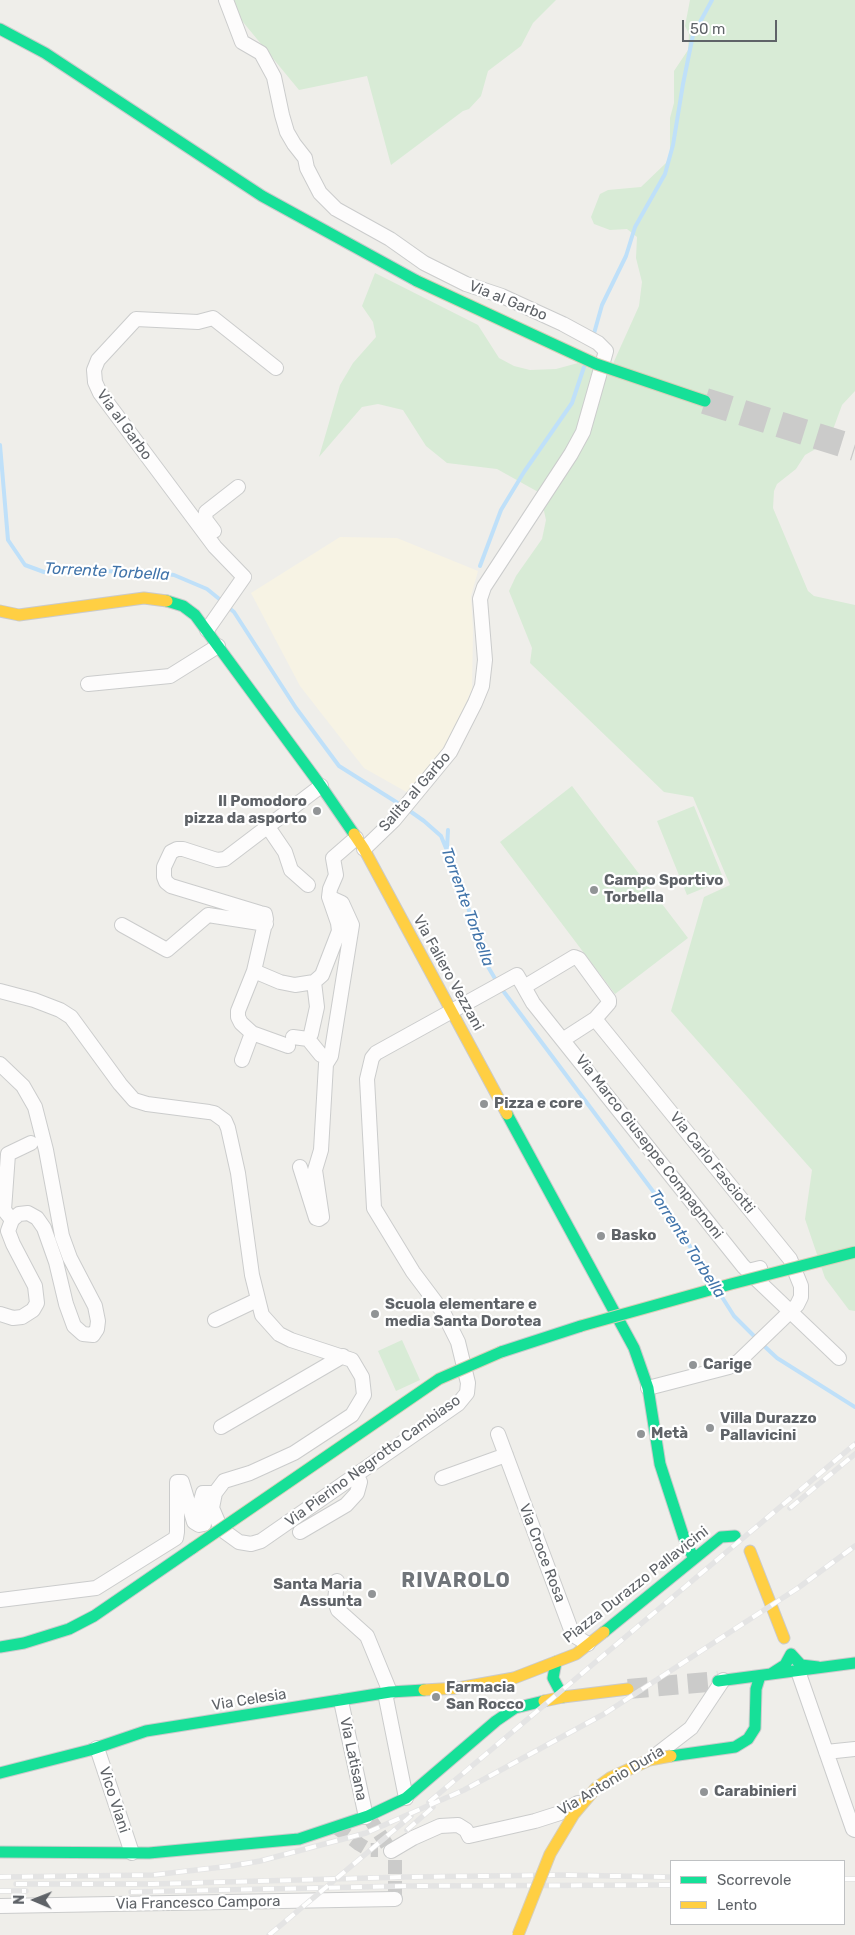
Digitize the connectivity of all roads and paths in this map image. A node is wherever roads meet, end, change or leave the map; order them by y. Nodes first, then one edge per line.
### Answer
1 (226, 0) edge
2 (0, 29) edge
3 (276, 368) dead end
4 (705, 401) tunnel mouth
5 (238, 487) dead end
6 (215, 547) junction
7 (0, 611) edge
8 (207, 630) junction
9 (218, 646) junction
10 (484, 646) joint
11 (88, 684) dead end
12 (321, 786) junction
13 (268, 827) junction
14 (360, 843) junction
15 (308, 885) dead end
16 (329, 897) junction
17 (266, 924) junction
18 (122, 925) dead end
19 (254, 971) junction
20 (314, 982) junction
21 (524, 988) junction
22 (0, 991) edge
23 (451, 1010) junction
24 (596, 1019) junction
25 (252, 1033) junction
26 (308, 1039) junction
27 (564, 1039) junction
28 (321, 1055) dead end
29 (242, 1060) dead end
30 (0, 1064) edge
31 (31, 1144) dead end
32 (300, 1167) dead end
33 (12, 1220) junction
34 (855, 1252) edge
35 (790, 1259) junction
36 (748, 1271) junction
37 (257, 1300) junction
38 (0, 1314) edge
39 (789, 1315) junction
40 (216, 1320) dead end
41 (343, 1356) junction
42 (839, 1358) dead end
43 (648, 1388) junction
44 (221, 1427) dead end
45 (498, 1434) dead end
46 (506, 1455) junction
47 (356, 1474) junction
48 (442, 1478) dead end
49 (215, 1493) junction
50 (300, 1532) dead end
51 (735, 1536) dead end
52 (750, 1551) dead end
53 (694, 1558) junction
54 (337, 1581) dead end
55 (0, 1600) edge
56 (784, 1638) dead end
57 (588, 1644) junction
58 (0, 1647) edge
59 (556, 1662) junction
60 (855, 1663) edge
61 (821, 1668) junction
62 (798, 1671) junction
63 (766, 1675) junction
64 (510, 1679) junction
65 (720, 1680) joint
66 (628, 1689) tunnel mouth
67 (387, 1692) junction
68 (563, 1697) junction
69 (522, 1699) junction
70 (341, 1701) junction
71 (97, 1748) junction
72 (855, 1749) edge
73 (826, 1752) junction
74 (0, 1773) edge
75 (406, 1798) junction
76 (366, 1817) junction
77 (855, 1830) edge
78 (0, 1852) edge
79 (388, 1852) dead end
80 (132, 1853) junction
81 (395, 1899) dead end
82 (0, 1906) edge
83 (518, 1935) edge

1 - 10 street, Via al Garbo
2 - 4 main road, bridge
3 - 6 street, Via al Garbo
5 - 6 street
6 - 8 street, Via al Garbo
7 - 8 main road, Via Faliero Vezzani
8 - 9 main road, Via Faliero Vezzani
9 - 11 street
9 - 12 main road, Via Faliero Vezzani
10 - 14 street, Salita al Garbo
12 - 13 street
12 - 14 main road, Via Faliero Vezzani
13 - 15 street
13 - 17 street
14 - 16 street, Salita al Garbo
14 - 23 main road, Via Faliero Vezzani
16 - 20 street
16 - 32 street
17 - 18 street
17 - 19 street
19 - 20 street
19 - 25 street
20 - 26 street
21 - 23 street
21 - 24 street
21 - 27 street, Via Marco Giuseppe Compagnoni
22 - 37 street
23 - 43 main road, Via Faliero Vezzani
23 - 47 street, Via Pierino Negrotto Cambiaso
24 - 27 street
24 - 35 street, Via Carlo Fasciotti
25 - 26 street
25 - 29 street
26 - 28 street
27 - 36 street, Via Marco Giuseppe Compagnoni
30 - 33 street
31 - 33 street
33 - 38 street
34 - 58 main road, bridge
35 - 36 street
35 - 39 street, Via Carlo Fasciotti
36 - 39 street, Via Marco Giuseppe Compagnoni
37 - 40 street
37 - 41 street
39 - 42 street
39 - 43 street, Via Carlo Fasciotti
41 - 44 street
41 - 49 street
43 - 53 main road, Via Faliero Vezzani
45 - 46 street, Via Croce Rosa
46 - 48 street
46 - 57 street, Via Croce Rosa
47 - 49 street, Via Pierino Negrotto Cambiaso
47 - 50 street
49 - 55 street
51 - 53 main road, Piazza Durazzo Pallavicini
52 - 56 main road
53 - 57 main road, Piazza Durazzo Pallavicini
54 - 67 street
57 - 59 main road, Piazza Durazzo Pallavicini
59 - 64 main road, Piazza Durazzo Pallavicini
59 - 68 main road, Piazza Durazzo Pallavicini
60 - 61 main road
61 - 62 main road
61 - 63 main road
62 - 63 main road
62 - 73 street
63 - 65 main road
63 - 83 main road, bridge
64 - 67 main road, Via Celesia
64 - 69 main road
65 - 79 street, Via Antonio Duria
66 - 68 main road
67 - 70 main road, Via Celesia
67 - 75 street
68 - 69 main road
69 - 75 main road
70 - 71 main road, Via Celesia
70 - 76 street, Via Latisana
71 - 74 main road, Via Celesia
71 - 80 street, Vico Viani
72 - 73 street
73 - 77 street
75 - 76 main road
76 - 80 main road
78 - 80 main road
81 - 82 street, Via Francesco Campora

